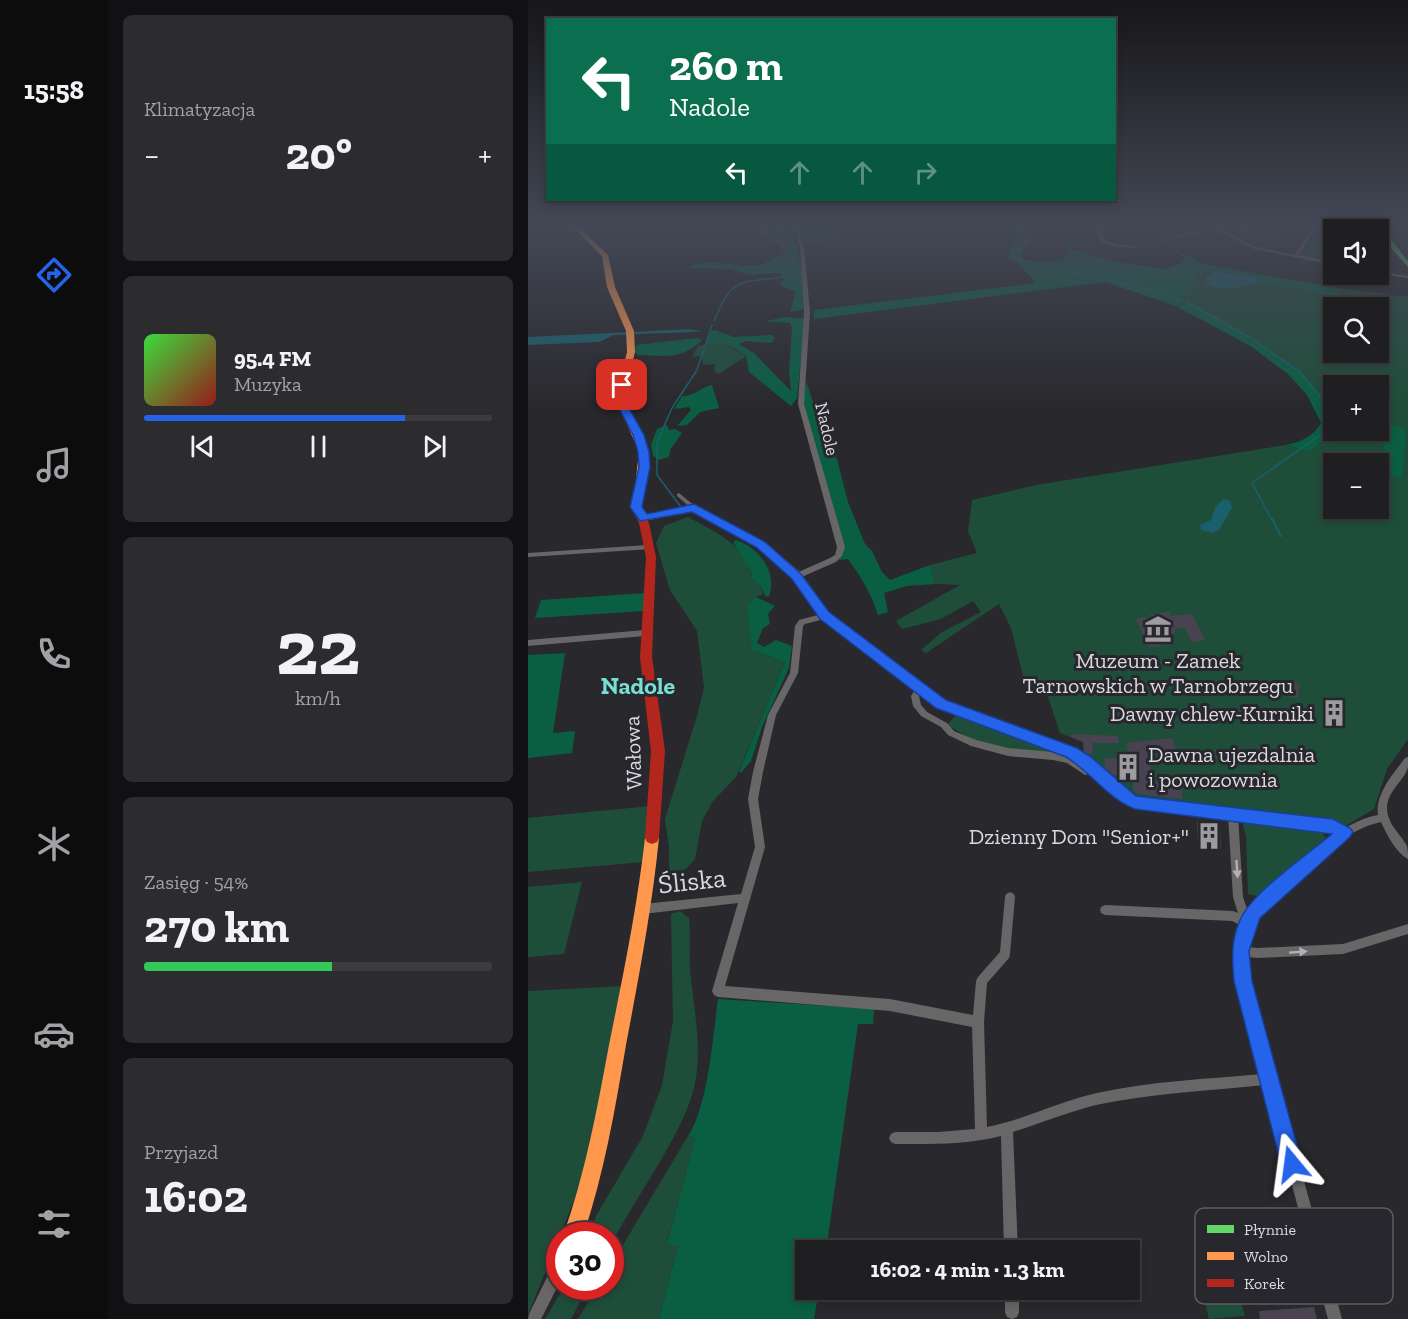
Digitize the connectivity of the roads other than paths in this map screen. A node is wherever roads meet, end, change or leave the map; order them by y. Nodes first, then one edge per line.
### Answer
1 (611, 286) edge
2 (805, 286) edge
3 (679, 495) dead end
4 (694, 508) junction
5 (644, 518) junction
6 (648, 547) junction
7 (528, 555) edge
8 (797, 576) junction
9 (825, 616) junction
10 (645, 633) junction
11 (528, 643) edge
12 (919, 690) junction
13 (1408, 761) edge
14 (1116, 790) junction
15 (1233, 815) junction
16 (1383, 818) junction
17 (1345, 832) junction
18 (1408, 855) edge
19 (1010, 897) dead end
20 (745, 898) junction
21 (643, 909) junction
22 (1105, 910) dead end
23 (1247, 923) junction
24 (1408, 929) edge
25 (1240, 951) junction
26 (978, 1022) junction
27 (1268, 1080) junction
28 (1007, 1128) junction
29 (981, 1134) junction
30 (895, 1138) dead end
31 (1304, 1208) edge
32 (579, 1222) edge
33 (1011, 1240) edge
34 (546, 1295) edge
35 (1012, 1300) edge
36 (1331, 1304) edge
37 (1012, 1312) dead end
38 (534, 1319) edge
39 (1335, 1319) edge

1 - 5 street, Wałowa
2 - 8 street, Nadole
3 - 4 street
4 - 5 street
4 - 8 street
5 - 6 street, Wałowa
6 - 7 street
6 - 10 street, Wałowa
8 - 9 street
9 - 12 street
9 - 20 street
10 - 11 street
10 - 21 street, Wałowa
12 - 14 street
12 - 14 street
13 - 16 street
14 - 15 street
15 - 17 street
15 -> 23 street
16 - 17 street
16 - 18 street
17 - 23 street
19 - 26 street
20 - 21 street, Śliska
20 - 26 street
21 - 32 street, Wałowa
22 - 23 street
23 - 25 street
25 -> 24 street
25 - 27 street
26 - 29 street
27 - 28 street
27 - 31 street
28 - 29 street
28 - 33 street
29 - 30 street
34 - 38 street
35 - 37 street
36 - 39 street

